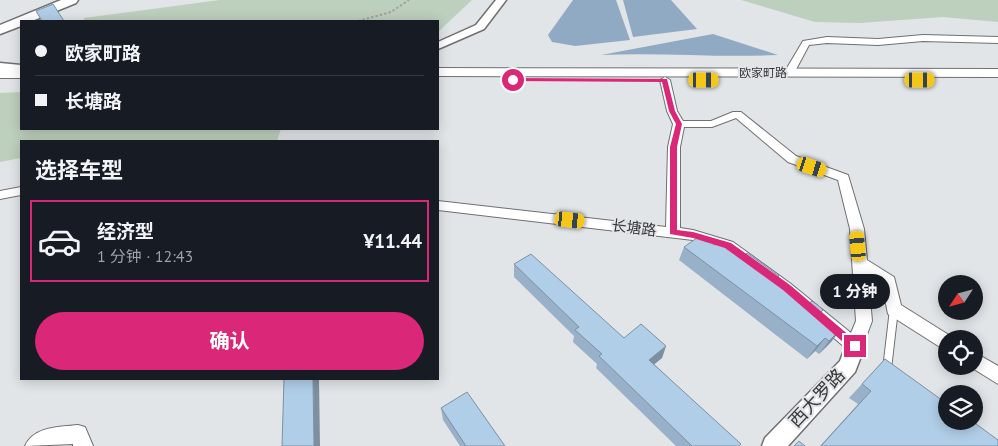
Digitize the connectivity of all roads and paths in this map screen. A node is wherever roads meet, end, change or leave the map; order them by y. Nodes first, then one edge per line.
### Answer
1 (60, 0) edge
2 (72, 0) edge
3 (409, 0) edge
4 (501, 0) edge
5 (24, 20) edge
6 (362, 20) edge
7 (20, 22) edge
8 (0, 24) edge
9 (0, 30) edge
10 (998, 40) edge
11 (439, 46) edge
12 (0, 68) edge
13 (20, 70) edge
14 (439, 72) edge
15 (788, 73) junction
16 (998, 73) edge
17 (0, 74) edge
18 (20, 74) edge
19 (0, 79) edge
20 (20, 79) edge
21 (439, 80) edge
22 (665, 80) junction
23 (998, 80) edge
24 (679, 124) junction
25 (20, 191) edge
26 (0, 195) edge
27 (439, 206) edge
28 (673, 232) junction
29 (860, 263) junction
30 (894, 309) junction
31 (938, 337) edge
32 (855, 346) junction
33 (983, 366) edge
34 (893, 374) edge
35 (998, 376) edge
36 (35, 446) edge
37 (83, 446) edge
38 (773, 446) edge

1 - 8 main road
2 - 5 main road
3 - 6 path
4 - 11 street
7 - 9 main road
10 - 15 street
12 - 13 main road
14 - 15 main road, 欧家町路
15 - 16 main road, 欧家町路
17 - 18 main road
19 - 20 main road
21 - 22 main road, 欧家町路
22 - 23 main road, 欧家町路
22 - 24 street
24 - 28 street
24 - 29 street
25 - 26 street
27 - 28 street, 长塘路
28 - 32 street, 长塘路
29 - 30 street
29 - 32 street
30 - 31 street
30 - 34 lane
32 - 38 street, 西大罗路
33 - 35 street
36 - 37 street

